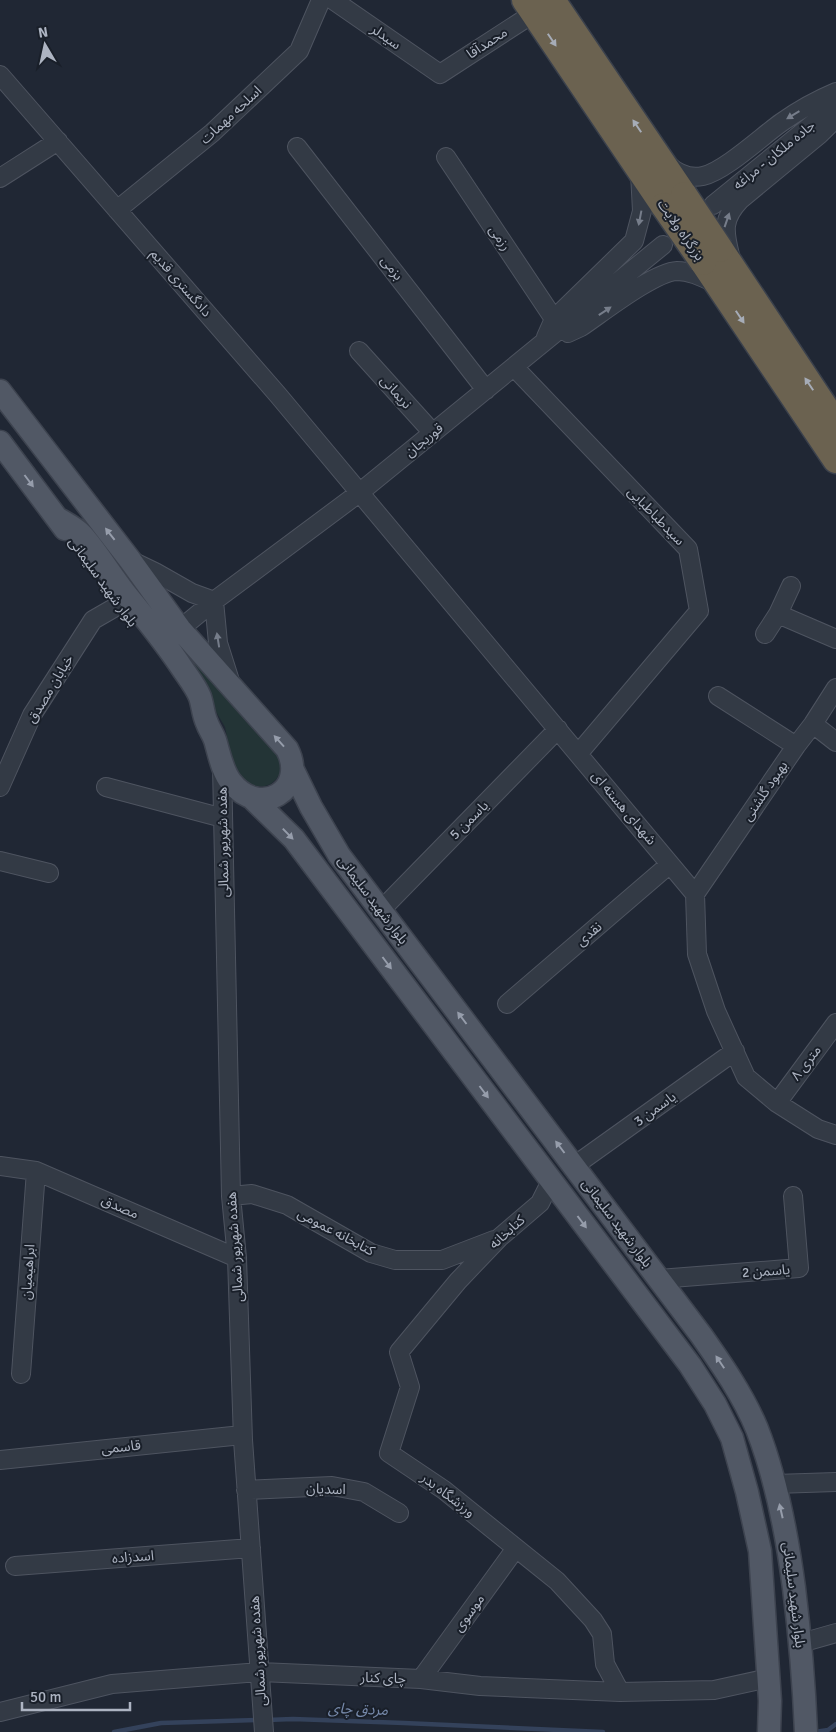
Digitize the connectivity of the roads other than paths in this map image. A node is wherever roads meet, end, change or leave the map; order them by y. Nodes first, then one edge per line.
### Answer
1 (321, 0) edge
2 (333, 0) edge
3 (537, 4) edge
4 (440, 74) joint
5 (0, 75) edge
6 (836, 92) edge
7 (836, 105) edge
8 (836, 118) edge
9 (58, 141) junction
10 (297, 147) dead end
11 (446, 157) dead end
12 (649, 164) junction
13 (0, 178) edge
14 (713, 205) dead end
15 (118, 210) junction
16 (663, 246) dead end
17 (718, 266) junction
18 (554, 319) junction
19 (543, 343) junction
20 (360, 351) dead end
21 (514, 367) junction
22 (486, 390) junction
23 (0, 391) edge
24 (836, 424) edge
25 (433, 433) junction
26 (0, 442) edge
27 (836, 460) edge
28 (360, 493) junction
29 (57, 518) junction
30 (130, 560) junction
31 (791, 586) dead end
32 (214, 601) junction
33 (119, 604) junction
34 (778, 614) junction
35 (765, 634) dead end
36 (172, 635) junction
37 (836, 639) edge
38 (232, 686) junction
39 (836, 688) edge
40 (718, 696) dead end
41 (206, 722) junction
42 (813, 724) junction
43 (558, 729) junction
44 (836, 742) edge
45 (796, 746) junction
46 (578, 754) junction
47 (222, 761) junction
48 (293, 770) junction
49 (0, 787) edge
50 (106, 787) dead end
51 (254, 799) junction
52 (223, 818) junction
53 (0, 861) edge
54 (670, 864) junction
55 (49, 873) dead end
56 (695, 894) junction
57 (380, 910) junction
58 (507, 1004) dead end
59 (836, 1023) edge
60 (735, 1051) junction
61 (776, 1103) junction
62 (836, 1135) edge
63 (0, 1166) edge
64 (574, 1166) junction
65 (36, 1171) junction
66 (551, 1181) junction
67 (231, 1196) junction
68 (793, 1196) dead end
69 (499, 1238) junction
70 (237, 1258) junction
71 (659, 1279) junction
72 (458, 1280) joint
73 (21, 1374) dead end
74 (242, 1435) junction
75 (0, 1460) edge
76 (835, 1476) edge
77 (775, 1484) junction
78 (246, 1490) junction
79 (399, 1513) dead end
80 (251, 1548) junction
81 (516, 1548) junction
82 (790, 1560) junction
83 (761, 1565) junction
84 (15, 1566) dead end
85 (836, 1633) edge
86 (800, 1643) junction
87 (260, 1672) junction
88 (769, 1678) junction
89 (422, 1679) junction
90 (620, 1692) junction
91 (0, 1712) edge
92 (264, 1732) edge
93 (769, 1732) edge
94 (806, 1732) edge

1 - 15 street, اسلحه مهمات
2 - 4 street, سیدلر
3 - 4 street, محمدآقا
3 - 12 highway, بزرگراه ولایت
5 - 9 street, دادگستری قدیم
6 -> 12 street
7 - 14 street, جاده ملکان - مراغه
17 -> 8 street
9 - 13 street
9 - 15 street, دادگستری قدیم
10 - 22 street, بزمی
11 - 18 street, رزمی
12 - 17 highway, بزرگراه ولایت, bridge
12 -> 18 street
15 - 28 street, دادگستری قدیم
16 - 19 street, قوریجان
19 -> 17 street
24 -> 17 highway, بزرگراه ولایت
17 -> 27 highway, بزرگراه ولایت
18 - 19 street
19 - 21 street, قوریجان
20 - 25 street, نریمانی
21 - 22 street, قوریجان
21 - 46 street, سیدطباطبایی
22 - 25 street, قوریجان
30 -> 23 main road
25 - 28 street, قوریجان
26 -> 29 main road, بلوار شهید سلیمانی
28 - 32 street, قوریجان
28 - 43 street, شهدای هسته ای
29 - 33 main road, بلوار شهید سلیمانی
29 - 36 main road
30 - 32 street
30 - 36 main road
31 - 34 street
32 - 36 street, قوریجان
38 -> 32 street
33 - 41 main road, بلوار شهید سلیمانی
33 - 49 street, خیابان مصدق
34 - 35 street
34 - 37 street
36 - 38 main road, بلوار شهید سلیمانی
36 - 41 main road
48 -> 38 main road, بلوار شهید سلیمانی
39 - 42 street, بهبود گلشنی
40 - 45 street
41 - 47 main road, بلوار شهید سلیمانی
42 - 44 street
42 - 45 street, بهبود گلشنی
43 - 46 street, شهدای هسته ای
43 - 57 street, یاسمن 5
45 - 56 street, بهبود گلشنی
46 - 54 street, شهدای هسته ای
47 - 51 main road, بلوار شهید سلیمانی
47 - 52 street, هفده شهریور شمالی
48 - 51 main road
48 - 57 main road, بلوار شهید سلیمانی
50 - 52 street
51 -> 66 main road, بلوار شهید سلیمانی
52 - 67 street, هفده شهریور شمالی
53 - 55 street
54 - 56 street, شهدای هسته ای
54 - 58 street, نقدی
56 - 60 street
64 -> 57 main road, بلوار شهید سلیمانی
59 - 61 street, ۸ متری
60 - 61 street
60 - 64 street, یاسمن 3
61 - 62 street
63 - 65 street, مصدق
64 - 71 main road, بلوار شهید سلیمانی
65 - 70 street, مصدق
65 - 73 street, ابراهیمیان
66 - 69 street, کتابخانه
66 -> 83 main road, بلوار شهید سلیمانی
67 - 69 street, کتابخانه عمومی
67 - 70 street, هفده شهریور شمالی
68 - 71 street, یاسمن 2
69 - 72 street, کتابخانه
70 - 74 street, هفده شهریور شمالی
77 -> 71 main road, بلوار شهید سلیمانی
72 - 81 street, ورزشگاه بدر
74 - 75 street, قاسمی
74 - 78 street, هفده شهریور شمالی
76 - 77 street
82 -> 77 main road, بلوار شهید سلیمانی
78 - 79 street, اسدیان
78 - 80 street, هفده شهریور شمالی
80 - 84 street, اسدزاده
80 - 87 street, هفده شهریور شمالی
81 - 89 street, موسوی
81 - 90 street, ورزشگاه بدر
82 - 83 main road
82 - 86 main road, بلوار شهید سلیمانی
83 - 88 main road, بلوار شهید سلیمانی
85 - 86 street
86 - 94 main road, بلوار شهید سلیمانی
87 - 89 street, چای کنار
87 - 91 street, چای کنار
87 - 92 street, هفده شهریور شمالی
88 - 90 street, چای کنار
88 - 93 main road, بلوار شهید سلیمانی
89 - 90 street, چای کنار

